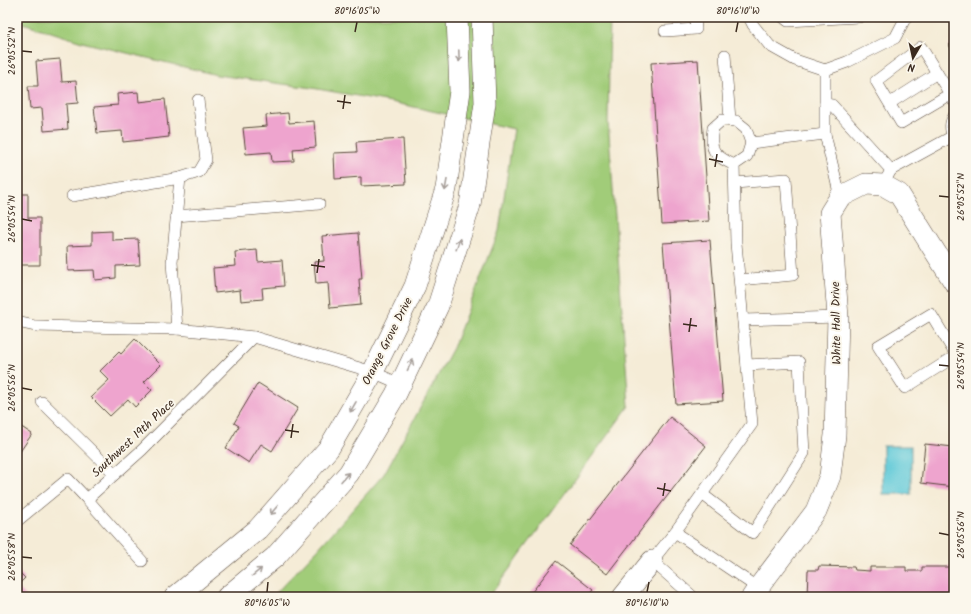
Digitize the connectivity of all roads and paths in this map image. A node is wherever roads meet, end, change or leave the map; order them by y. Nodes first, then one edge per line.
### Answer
1 (457, 17) edge
2 (482, 17) edge
3 (695, 17) edge
4 (749, 17) edge
5 (783, 17) edge
6 (859, 17) edge
7 (906, 17) edge
8 (665, 31) dead end
9 (725, 55) dead end
10 (825, 70) junction
11 (937, 73) junction
12 (952, 97) edge
13 (198, 100) dead end
14 (890, 103) junction
15 (825, 104) junction
16 (954, 116) edge
17 (730, 120) junction
18 (825, 134) junction
19 (953, 136) edge
20 (751, 143) junction
21 (734, 165) junction
22 (180, 178) junction
23 (887, 178) junction
24 (735, 183) junction
25 (72, 196) dead end
26 (840, 197) junction
27 (319, 204) dead end
28 (176, 216) junction
29 (740, 280) junction
30 (954, 282) edge
31 (838, 317) junction
32 (743, 320) junction
33 (17, 322) edge
34 (177, 329) junction
35 (254, 337) junction
36 (954, 352) edge
37 (954, 357) edge
38 (747, 365) junction
39 (374, 372) junction
40 (400, 384) junction
41 (42, 402) dead end
42 (115, 474) junction
43 (702, 494) junction
44 (87, 499) junction
45 (17, 521) edge
46 (675, 532) junction
47 (142, 561) dead end
48 (652, 561) junction
49 (755, 592) edge
50 (175, 597) edge
51 (227, 597) edge
52 (623, 597) edge
53 (689, 597) edge

1 -> 39 street, Orange Grove Drive
40 -> 2 street
3 - 8 lane
4 - 10 lane
5 - 6 lane
7 - 10 lane
9 - 17 lane
10 - 15 lane
11 - 12 lane
11 - 14 lane
11 - 14 lane
12 - 14 lane
13 - 22 lane
15 - 18 lane
15 - 23 lane
16 - 19 lane
17 - 20 lane
17 - 21 lane
18 - 20 lane
18 - 26 lane
19 - 23 lane
20 - 21 lane
21 - 24 lane
22 - 25 lane
22 - 28 lane
23 - 26 street
23 - 30 street
24 - 29 lane
24 - 29 lane
26 - 31 street, White Hall Drive
27 - 28 lane
28 - 34 lane
29 - 32 lane
31 - 32 lane
31 - 49 street, White Hall Drive
32 - 38 lane
33 - 34 lane
34 - 35 lane
35 - 39 lane
35 - 42 lane, Southwest 19th Place
36 - 37 lane
38 - 43 lane
38 - 43 lane
39 - 40 lane
39 -> 50 street, Orange Grove Drive
51 -> 40 street
41 - 42 lane
42 - 44 lane, Southwest 19th Place
43 - 46 lane
44 - 45 lane
44 - 47 lane
46 - 48 lane
46 - 49 lane
48 - 52 street
48 - 53 lane

